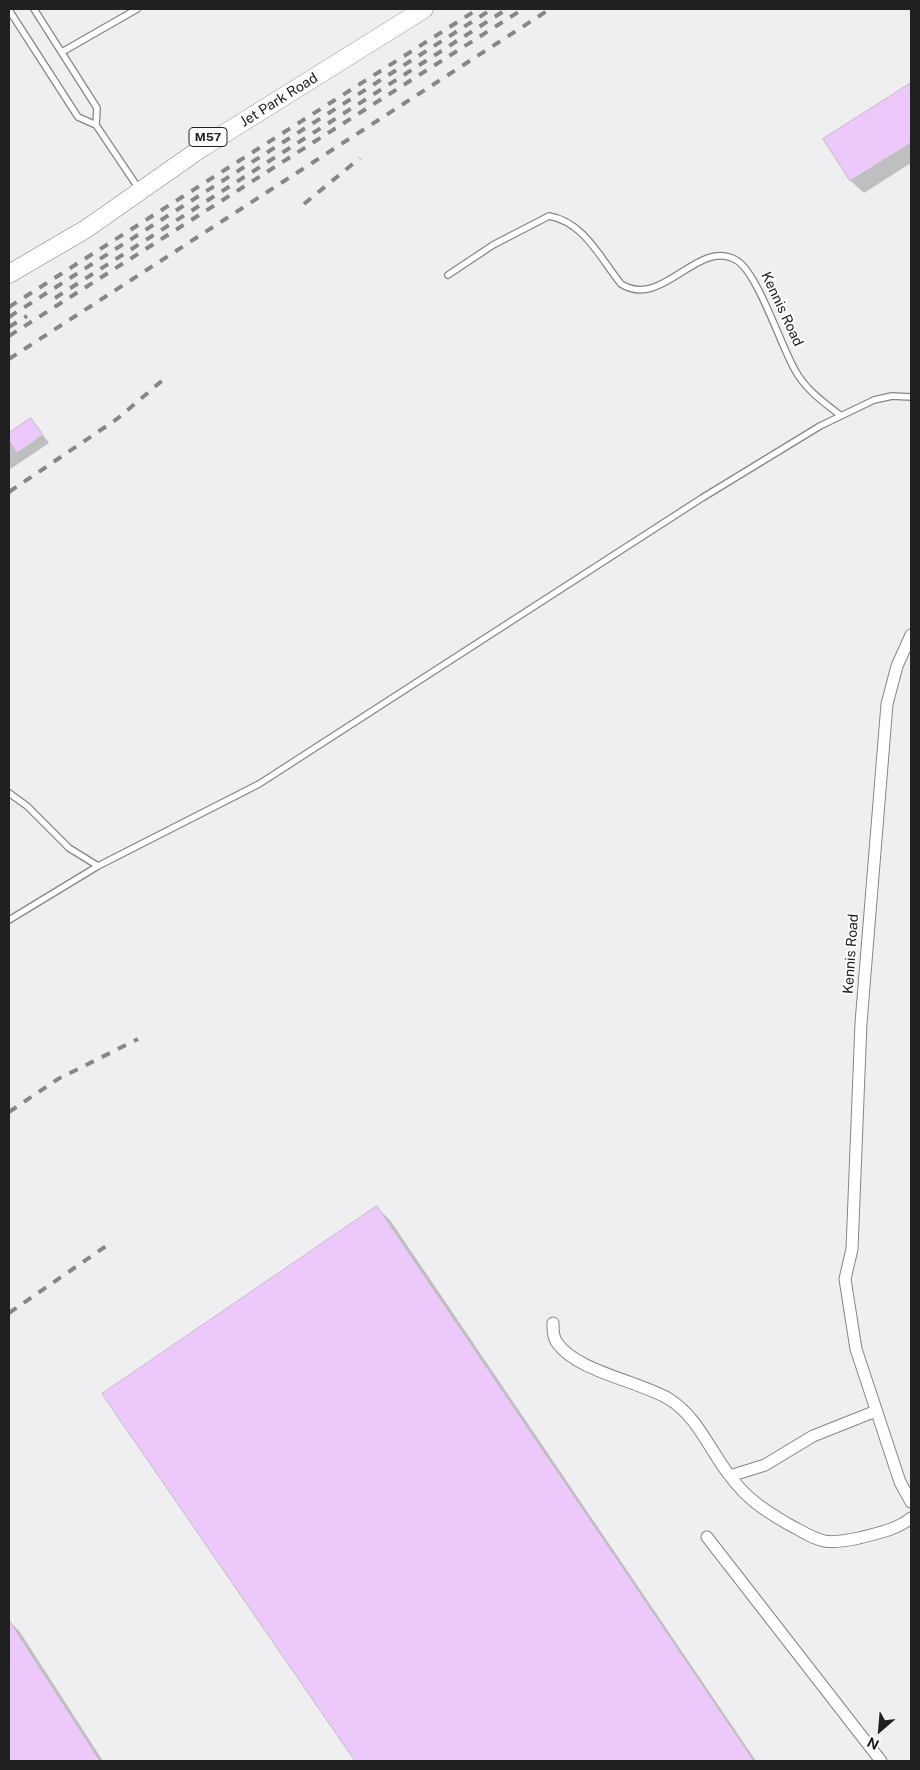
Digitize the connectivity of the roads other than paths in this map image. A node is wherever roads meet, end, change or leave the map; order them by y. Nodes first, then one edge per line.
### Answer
1 (34, 9) edge
2 (136, 9) edge
3 (406, 9) edge
4 (424, 9) edge
5 (9, 10) edge
6 (62, 52) junction
7 (96, 124) junction
8 (138, 187) junction
9 (9, 264) edge
10 (9, 274) edge
11 (448, 275) dead end
12 (911, 397) edge
13 (840, 415) junction
14 (911, 636) edge
15 (9, 793) edge
16 (98, 866) junction
17 (9, 920) edge
18 (553, 1323) dead end
19 (876, 1411) junction
20 (730, 1476) junction
21 (911, 1502) edge
22 (911, 1518) edge
23 (707, 1537) dead end
24 (882, 1761) edge

1 - 6 lane
2 - 6 lane
3 - 8 main road, Jet Park Road / M57
4 - 8 main road, Jet Park Road / M57
5 - 7 lane
6 - 7 lane
7 - 8 lane
8 - 9 main road, Jet Park Road / M57
8 - 10 main road, Jet Park Road / M57
11 - 13 lane, Kennis Road
12 - 13 lane
13 - 16 lane
14 - 19 street, Kennis Road
15 - 16 lane
16 - 17 lane
18 - 20 street
19 - 20 street
19 - 21 street, Kennis Road
20 - 22 street
23 - 24 street

